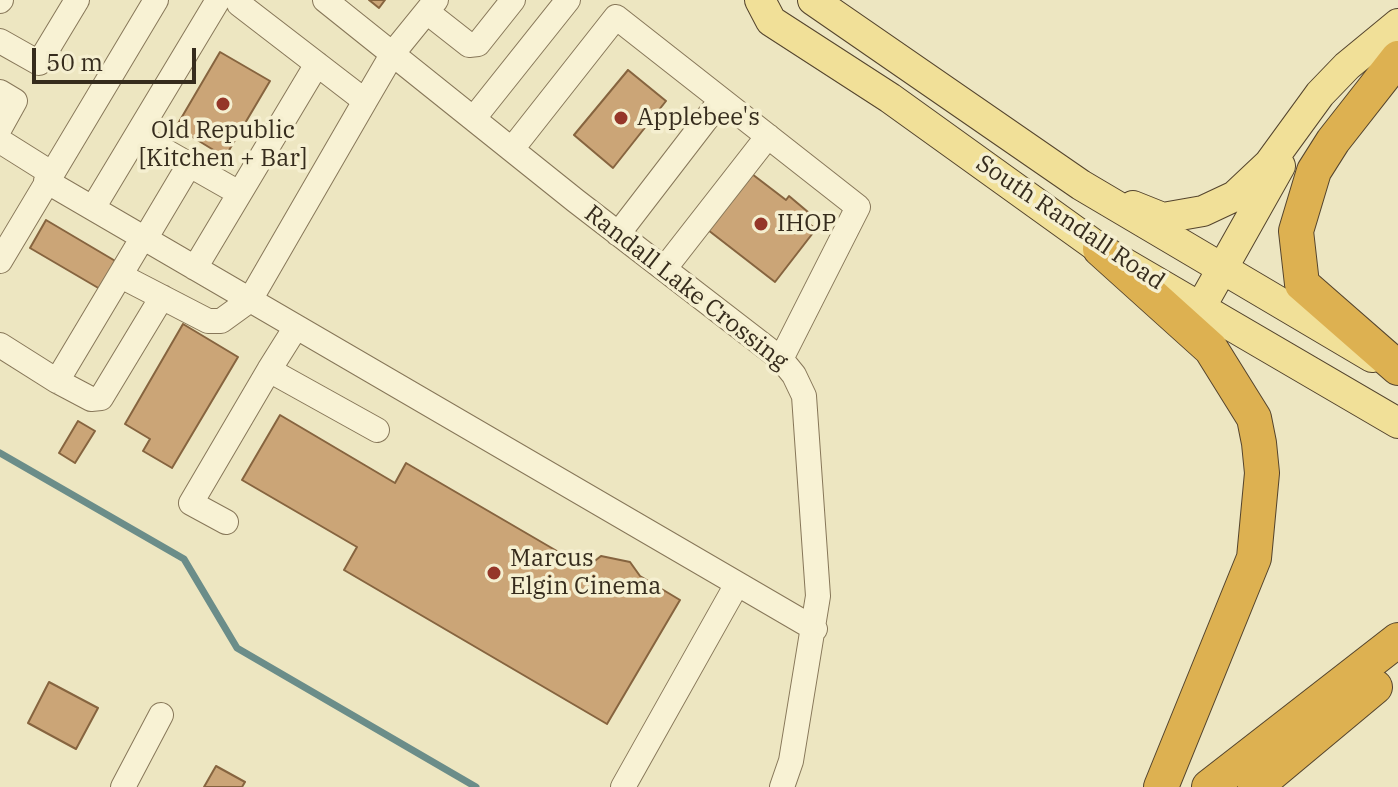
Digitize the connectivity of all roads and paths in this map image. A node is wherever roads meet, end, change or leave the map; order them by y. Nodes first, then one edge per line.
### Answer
1 (77, 0) edge
2 (156, 0) edge
3 (325, 0) edge
4 (513, 0) edge
5 (568, 0) edge
6 (760, 0) edge
7 (813, 0) edge
8 (232, 1) edge
9 (432, 6) edge
10 (1398, 24) edge
11 (0, 41) edge
12 (393, 53) junction
13 (1398, 58) edge
14 (317, 64) junction
15 (0, 92) edge
16 (1320, 94) junction
17 (721, 100) junction
18 (365, 101) junction
19 (474, 118) junction
20 (0, 128) edge
21 (137, 135) junction
22 (768, 136) junction
23 (0, 141) edge
24 (512, 149) junction
25 (189, 165) junction
26 (49, 177) junction
27 (1081, 185) junction
28 (239, 193) junction
29 (93, 208) junction
30 (618, 234) junction
31 (144, 238) junction
32 (1100, 249) junction
33 (0, 261) edge
34 (195, 268) junction
35 (665, 268) junction
36 (1222, 270) junction
37 (121, 276) junction
38 (162, 297) junction
39 (250, 300) junction
40 (1199, 310) junction
41 (296, 327) junction
42 (0, 345) edge
43 (781, 359) junction
44 (269, 370) junction
45 (1398, 370) edge
46 (57, 381) junction
47 (1398, 423) edge
48 (377, 430) dead end
49 (226, 522) dead end
50 (737, 584) junction
51 (815, 629) junction
52 (1398, 640) edge
53 (1386, 678) edge
54 (161, 715) dead end
55 (123, 787) edge
56 (623, 787) edge
57 (782, 787) edge
58 (1161, 787) edge
59 (1209, 787) edge
60 (1229, 787) edge
61 (1255, 787) edge

1 - 11 street
2 - 26 street
3 - 12 street, Randall Lake Crossing
4 - 9 street
5 - 19 street
6 - 32 main road, South Randall Road
7 - 27 main road, South Randall Road
8 - 14 street
8 - 21 street
9 - 12 street
10 - 16 main road
12 - 18 street
12 - 19 street, Randall Lake Crossing
13 - 45 highway
14 - 18 street
14 - 28 street
15 - 20 street
16 - 27 main road
16 - 36 main road
17 - 22 street
17 - 24 street
17 - 30 street
18 - 39 street
19 - 24 street, Randall Lake Crossing
21 - 25 street
21 - 29 street
22 - 35 street
22 - 43 street
23 - 26 street
24 - 30 street, Randall Lake Crossing
25 - 28 street
25 - 31 street
26 - 29 street
26 - 33 street
27 - 36 main road, South Randall Road
28 - 34 street
29 - 31 street
30 - 35 street, Randall Lake Crossing
31 - 34 street
31 - 37 street
32 - 40 main road, South Randall Road
32 - 58 highway
34 - 39 street
35 - 43 street, Randall Lake Crossing
36 - 40 main road
36 - 45 main road, South Randall Road
37 - 38 street
37 - 46 street
38 - 39 street
38 - 46 street
39 - 41 street
40 - 47 main road, South Randall Road
41 - 44 street
41 - 50 street
42 - 46 street
43 - 51 street, Randall Lake Crossing
44 - 48 street
44 - 49 street
50 - 51 street
50 - 56 street
51 - 57 street, Randall Lake Crossing
52 - 59 highway
53 - 60 highway
53 - 61 highway
54 - 55 street

